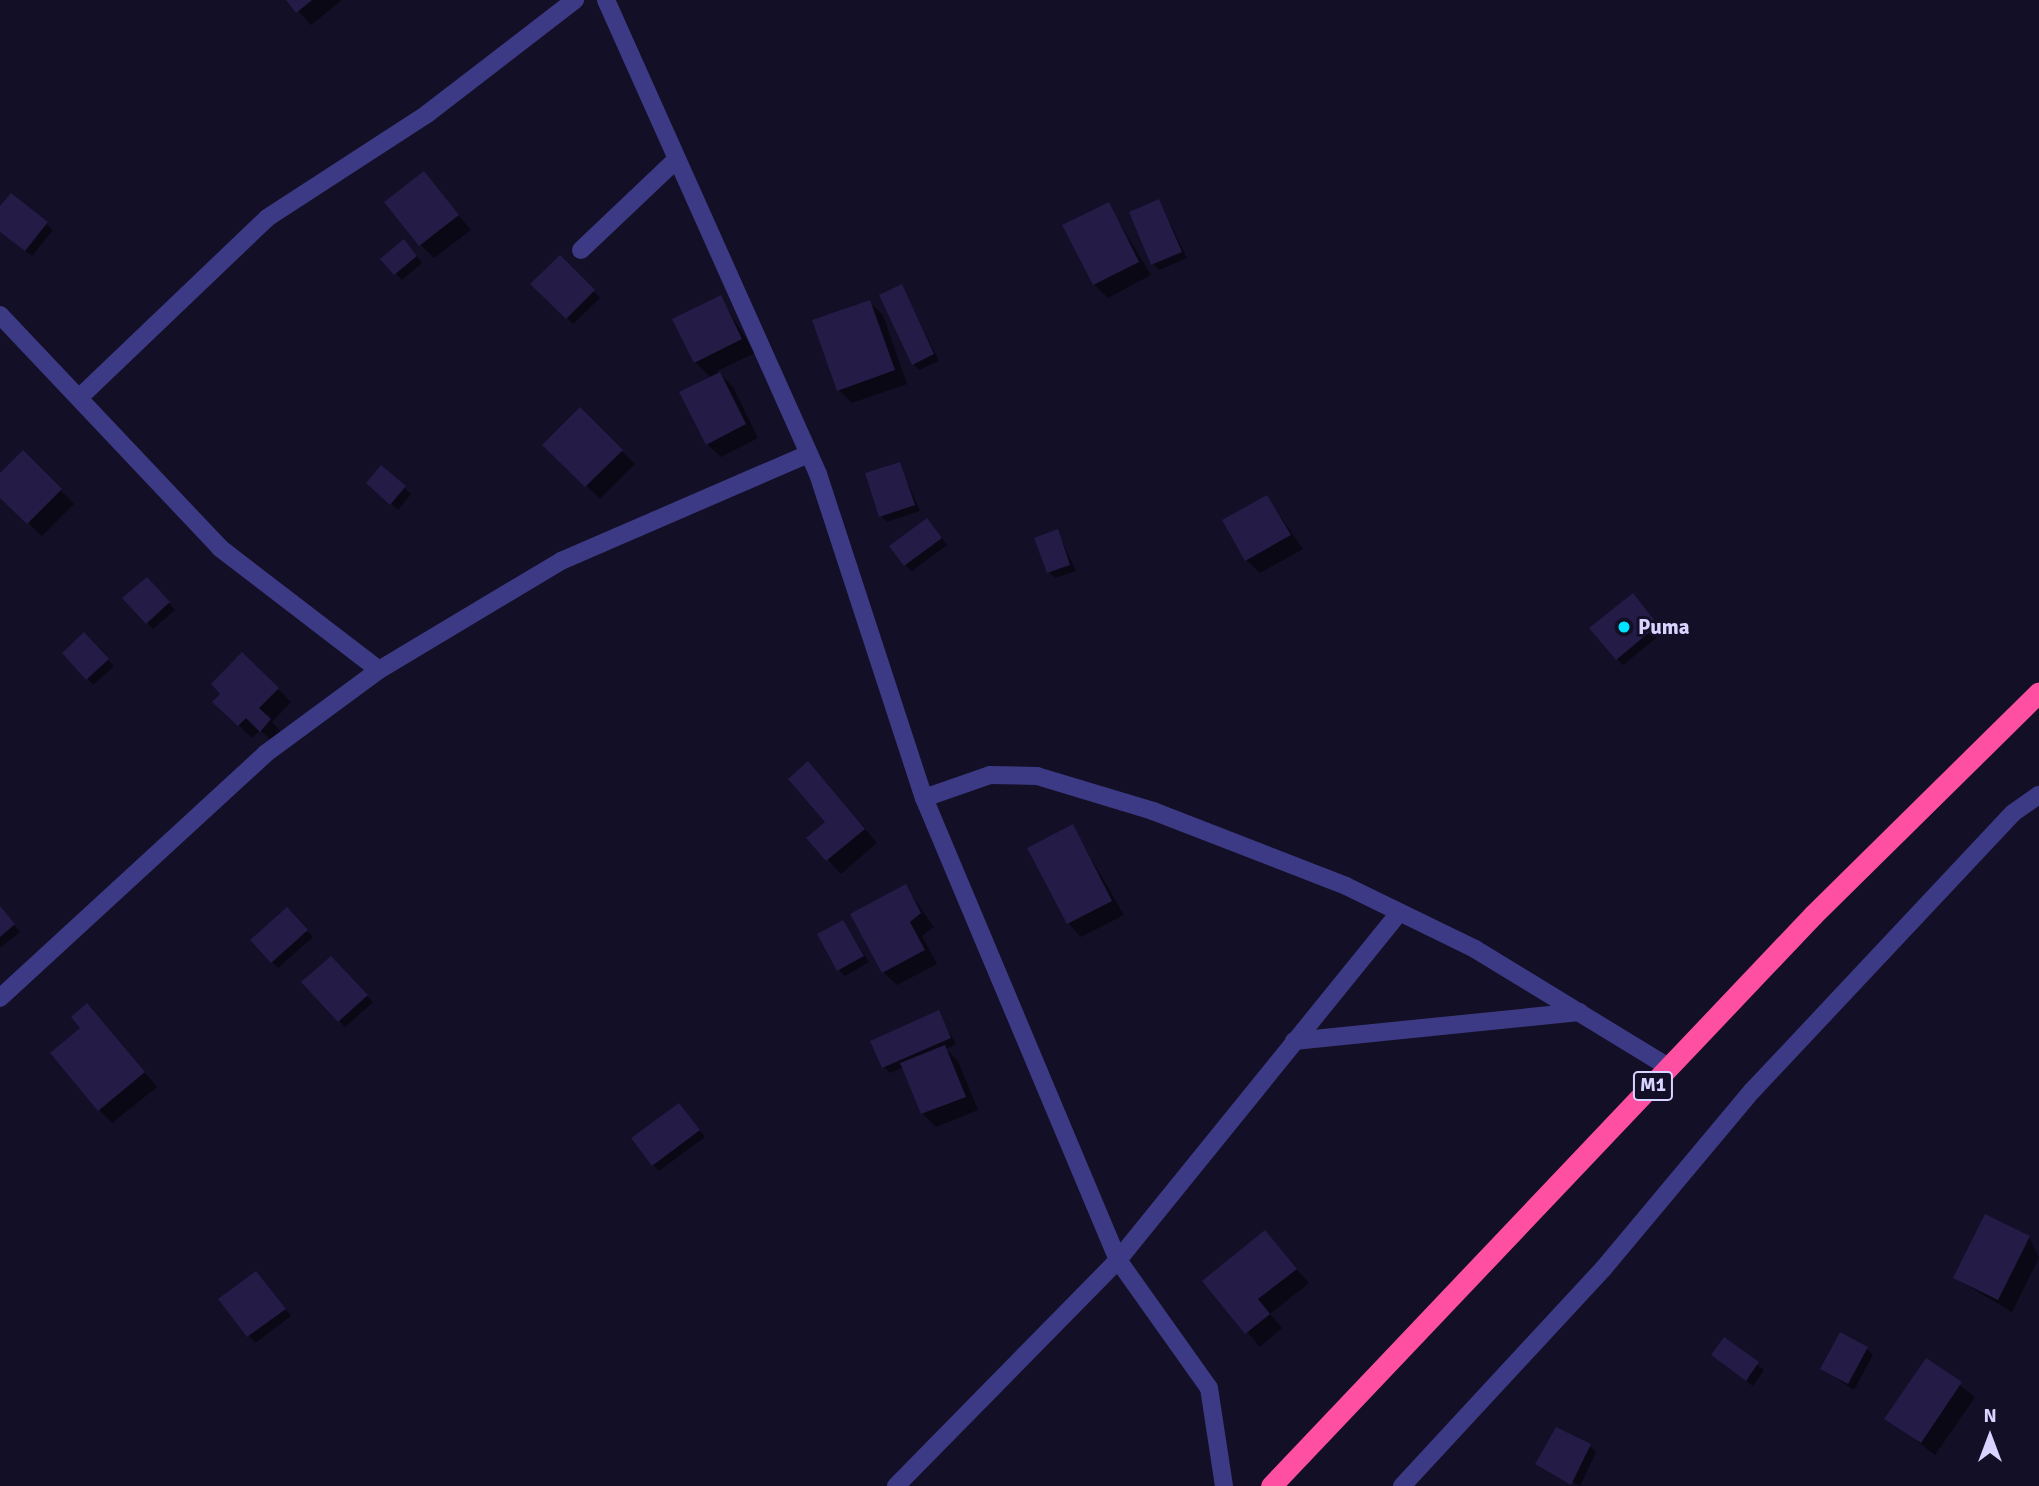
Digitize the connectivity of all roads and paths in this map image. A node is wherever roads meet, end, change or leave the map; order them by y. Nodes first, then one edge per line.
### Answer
1 (575, 0) edge
2 (607, 0) edge
3 (677, 159) junction
4 (581, 250) dead end
5 (0, 314) edge
6 (82, 395) junction
7 (808, 454) junction
8 (379, 670) junction
9 (2039, 692) edge
10 (2039, 794) edge
11 (924, 798) junction
12 (1398, 914) junction
13 (0, 998) edge
14 (1580, 1012) junction
15 (1294, 1041) junction
16 (1670, 1068) junction
17 (1118, 1260) junction
18 (896, 1486) edge
19 (1224, 1486) edge
20 (1271, 1486) edge
21 (1402, 1486) edge

1 - 6 street
2 - 3 street
3 - 4 street
3 - 7 street
5 - 6 street
6 - 8 street
7 - 8 street
7 - 11 street
8 - 13 street
9 - 16 highway, M1
10 - 21 street
11 - 12 street
11 - 17 street
12 - 14 street
12 - 15 street
14 - 15 street
14 - 16 street
15 - 17 street
16 - 20 highway, M1
17 - 18 street
17 - 19 street

